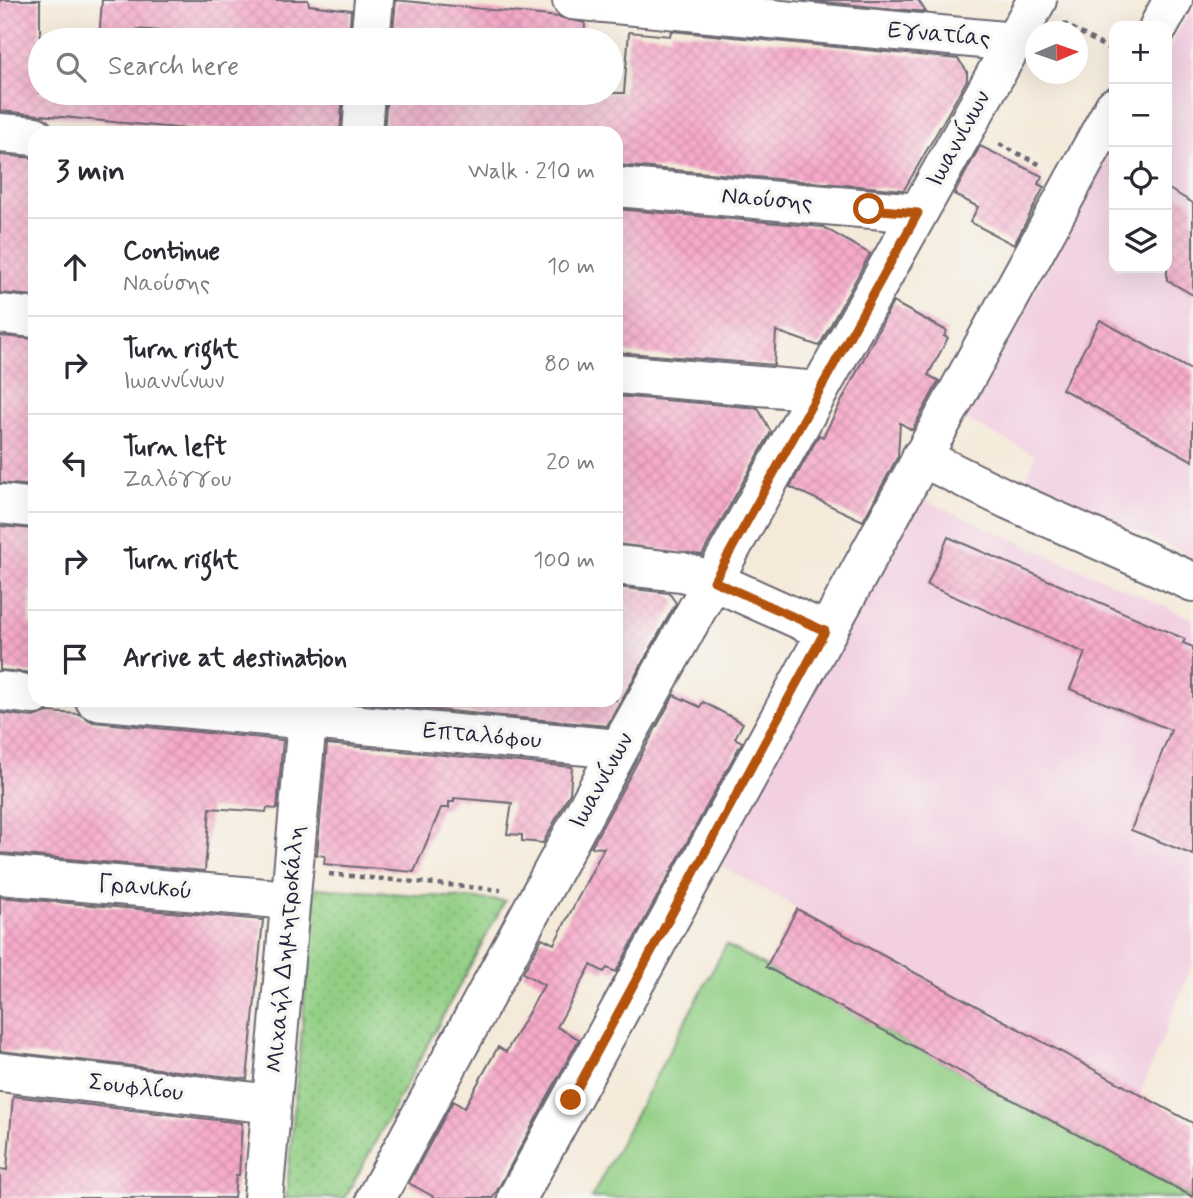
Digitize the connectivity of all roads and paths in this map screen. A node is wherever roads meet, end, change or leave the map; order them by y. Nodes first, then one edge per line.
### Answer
1 (374, 0) edge
2 (572, 0) edge
3 (1173, 0) edge
4 (1035, 4) edge
5 (1162, 21) edge
6 (371, 28) edge
7 (1014, 42) junction
8 (1109, 49) edge
9 (364, 105) edge
10 (1109, 116) edge
11 (363, 126) edge
12 (966, 127) junction
13 (0, 133) edge
14 (28, 135) edge
15 (1073, 181) junction
16 (623, 188) edge
17 (918, 213) junction
18 (0, 314) edge
19 (28, 317) edge
20 (623, 375) edge
21 (819, 391) junction
22 (921, 457) junction
23 (0, 504) edge
24 (28, 507) edge
25 (623, 566) edge
26 (714, 581) junction
27 (1193, 582) edge
28 (825, 631) junction
29 (0, 691) edge
30 (28, 694) edge
31 (244, 707) edge
32 (308, 710) edge
33 (619, 749) junction
34 (0, 875) edge
35 (292, 886) junction
36 (474, 888) dead end
37 (0, 1072) edge
38 (271, 1104) junction
39 (263, 1198) edge
40 (376, 1198) edge
41 (517, 1198) edge

1 - 6 street
2 - 7 street, Εγνατίας
3 - 5 street
4 - 7 street, Ιωαννίνων
4 - 8 path
7 - 12 street, Ιωαννίνων
9 - 11 street
10 - 15 street
12 - 15 path
12 - 17 street, Ιωαννίνων
13 - 14 street
15 - 22 street
16 - 17 street, Ναούσης
17 - 21 street, Ιωαννίνων
18 - 19 street
20 - 21 street
21 - 26 street, Ιωαννίνων
22 - 27 street
22 - 28 street
23 - 24 street
25 - 26 street
26 - 28 street
26 - 33 street, Ιωαννίνων
28 - 41 street
29 - 30 street
31 - 32 street, Επταλόφου
32 - 33 street, Επταλόφου
32 - 35 street, Μιχαήλ Δημητροκάλη
33 - 40 street, Ιωαννίνων
34 - 35 street, Γρανικού
35 - 36 path
35 - 38 street, Μιχαήλ Δημητροκάλη
37 - 38 street, Σουφλίου
38 - 39 street, Μιχαήλ Δημητροκάλη

